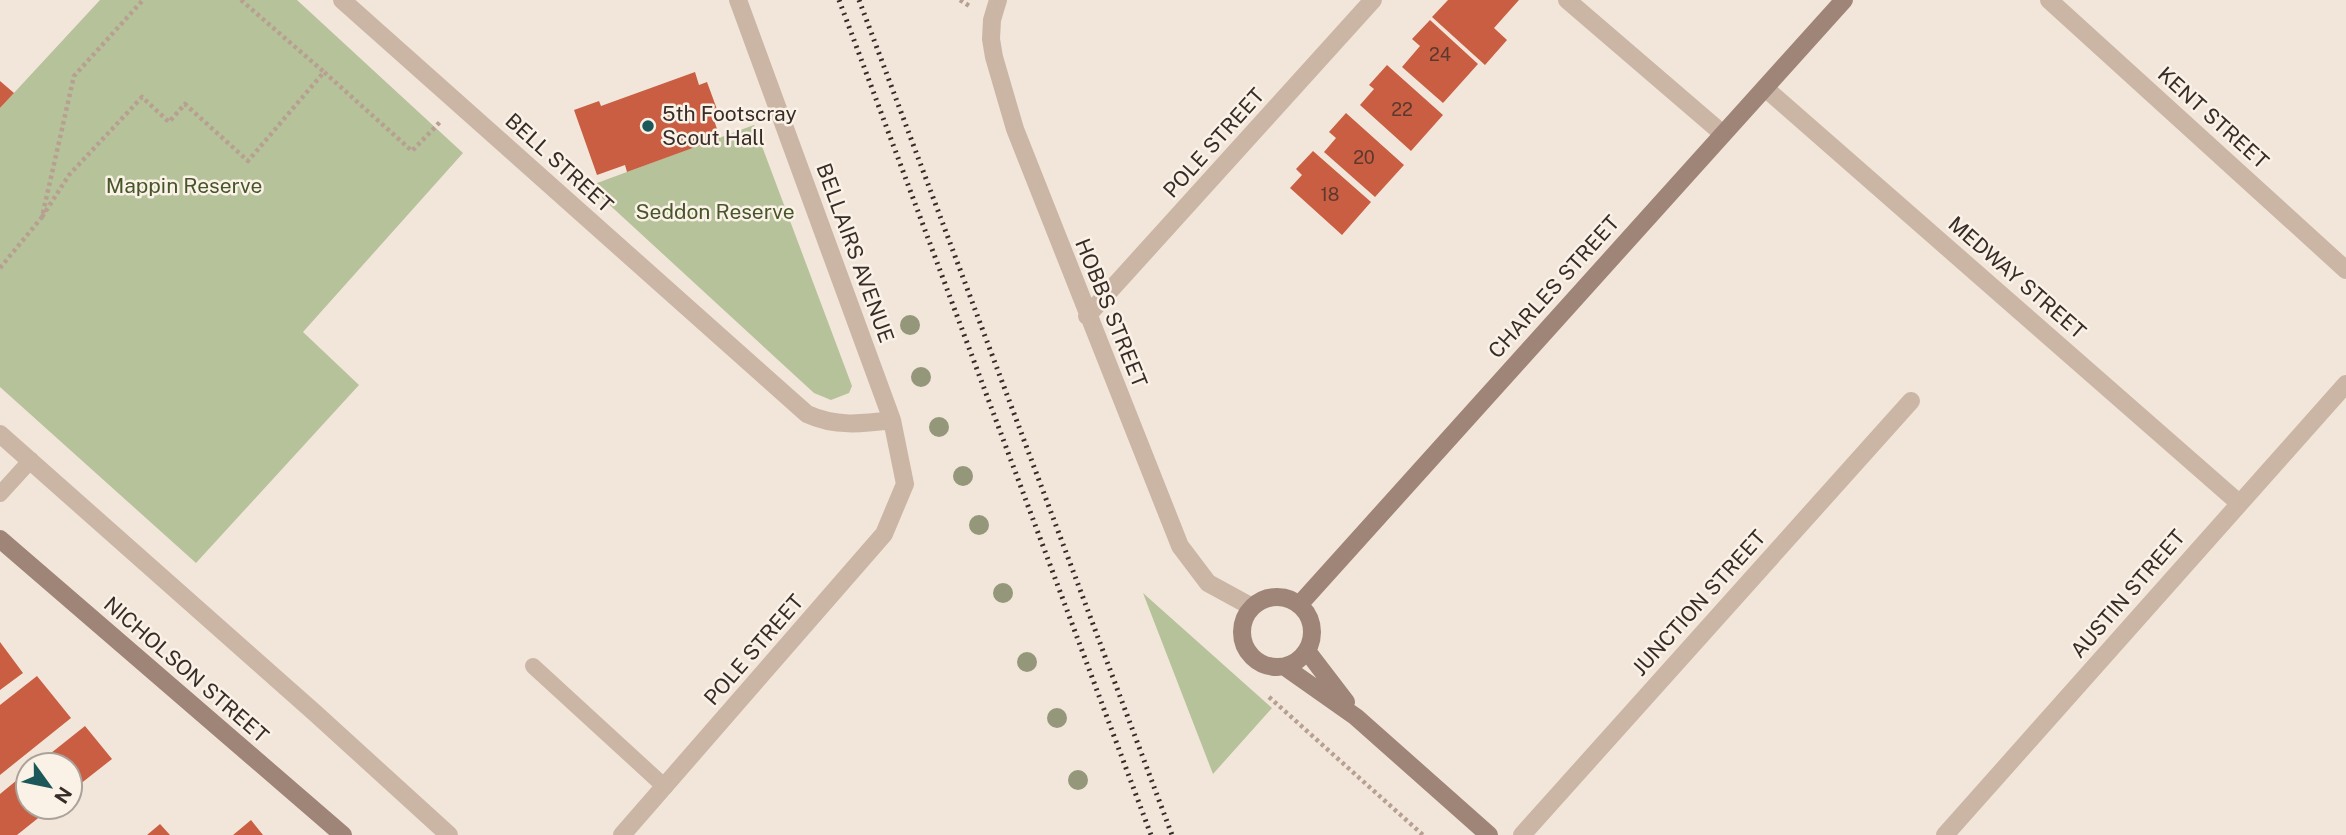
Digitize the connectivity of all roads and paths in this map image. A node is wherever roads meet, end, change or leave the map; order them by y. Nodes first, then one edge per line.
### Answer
1 (143, 0) edge
2 (241, 0) edge
3 (342, 0) edge
4 (738, 0) edge
5 (998, 0) edge
6 (1373, 0) edge
7 (1567, 0) edge
8 (1844, 0) edge
9 (2049, 0) edge
10 (324, 72) junction
11 (1765, 88) junction
12 (458, 104) junction
13 (1723, 134) junction
14 (42, 217) junction
15 (0, 268) edge
16 (2346, 270) edge
17 (1087, 316) junction
18 (2346, 384) edge
19 (1911, 401) dead end
20 (892, 419) junction
21 (0, 434) edge
22 (31, 460) junction
23 (905, 484) joint
24 (0, 494) edge
25 (2239, 503) junction
26 (0, 538) edge
27 (1299, 605) junction
28 (1252, 607) junction
29 (1307, 651) junction
30 (533, 666) dead end
31 (1285, 667) junction
32 (1269, 697) dead end
33 (1356, 717) junction
34 (664, 788) junction
35 (343, 835) edge
36 (449, 835) edge
37 (622, 835) edge
38 (1423, 835) edge
39 (1489, 835) edge
40 (1522, 835) edge
41 (1945, 835) edge

1 - 14 path
2 - 10 path
3 - 12 street, BELL STREET
4 - 20 street, BELLAIRS AVENUE
5 - 17 street, HOBBS STREET
6 - 17 street, POLE STREET
7 - 13 street
8 - 11 street, CHARLES STREET
9 - 16 street, KENT STREET
10 - 12 path
10 - 14 path
11 - 13 street, CHARLES STREET
11 - 25 street, MEDWAY STREET
12 - 20 street, BELL STREET
13 - 27 street, CHARLES STREET
14 - 15 path
17 - 28 street, HOBBS STREET
18 - 25 street, AUSTIN STREET
19 - 40 street, JUNCTION STREET
20 - 23 street, BELLAIRS AVENUE
21 - 22 street
22 - 24 lane
22 - 36 street
23 - 34 street, POLE STREET
25 - 41 street, AUSTIN STREET
26 - 35 street, NICHOLSON STREET
27 - 28 street
27 - 29 street
28 - 31 street
29 - 31 street
29 - 33 street
30 - 34 lane
31 - 33 street
32 - 38 path
33 - 39 street
34 - 37 street, POLE STREET

